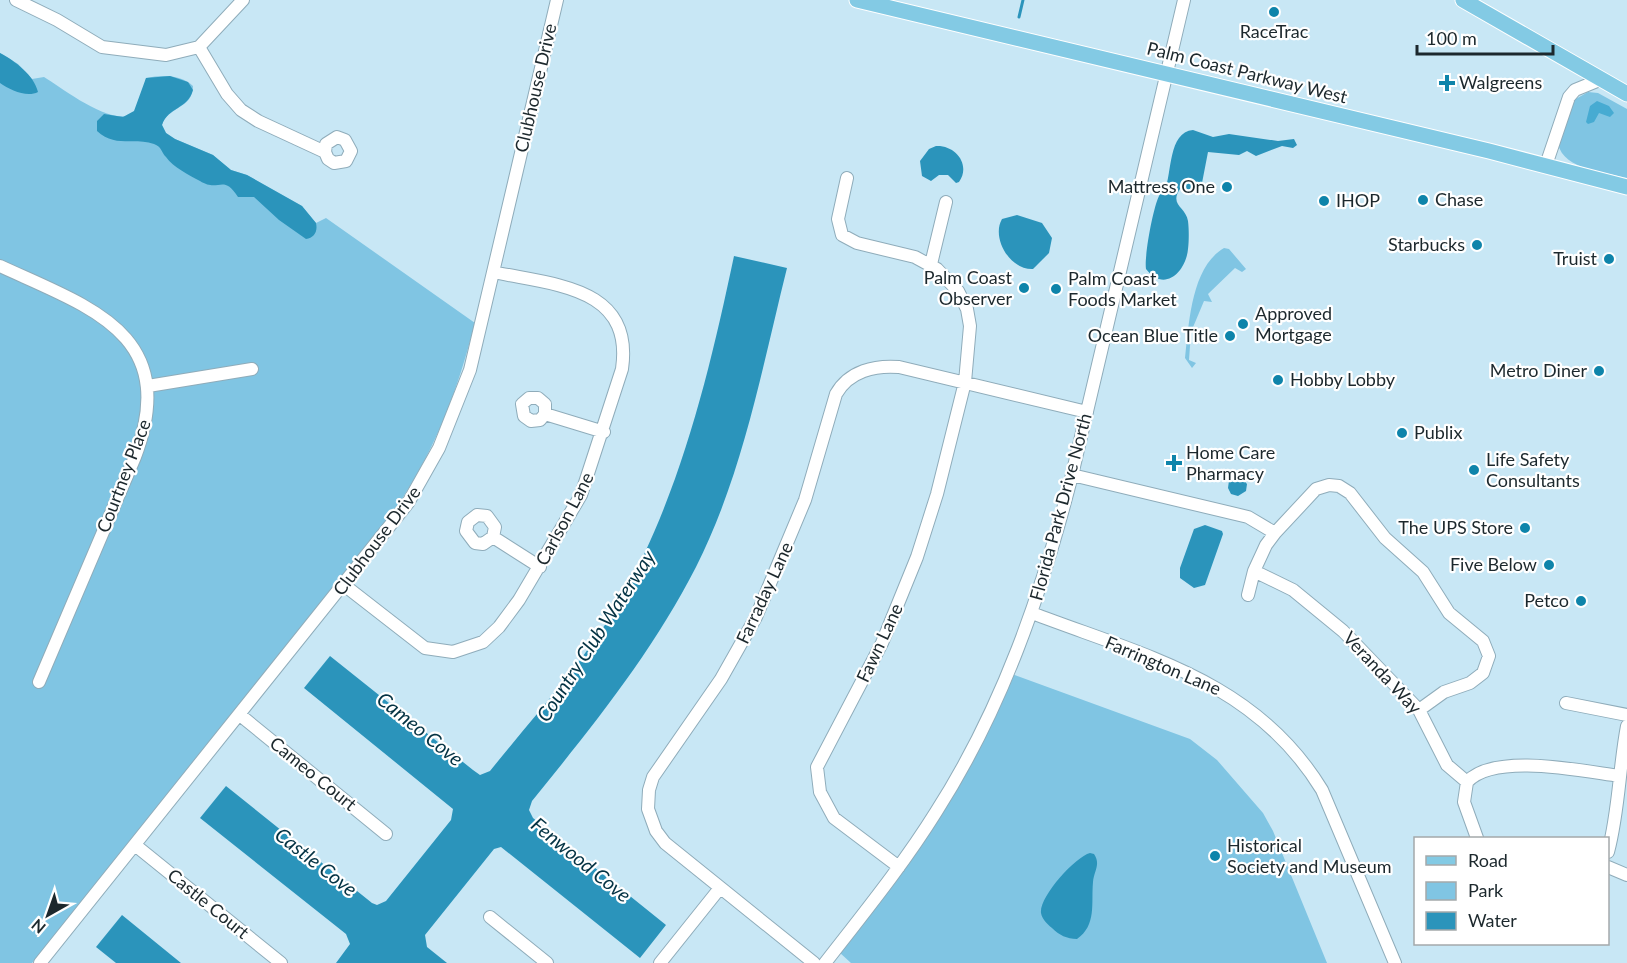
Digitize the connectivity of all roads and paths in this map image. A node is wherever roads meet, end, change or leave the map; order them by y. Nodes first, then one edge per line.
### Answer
1 (16, 0) edge
2 (243, 0) edge
3 (557, 0) edge
4 (857, 0) edge
5 (1184, 0) edge
6 (1463, 0) edge
7 (199, 47) junction
8 (1168, 73) junction
9 (1602, 79) junction
10 (1627, 94) edge
11 (325, 152) dead end
12 (1546, 165) junction
13 (847, 178) dead end
14 (1627, 187) edge
15 (946, 202) dead end
16 (931, 264) junction
17 (0, 266) edge
18 (493, 272) junction
19 (252, 369) dead end
20 (965, 382) junction
21 (148, 386) junction
22 (1087, 411) junction
23 (545, 414) dead end
24 (604, 432) junction
25 (1072, 475) junction
26 (1275, 532) junction
27 (493, 537) dead end
28 (540, 567) junction
29 (1254, 571) junction
30 (344, 585) junction
31 (1248, 594) dead end
32 (1032, 613) junction
33 (39, 682) dead end
34 (1566, 703) dead end
35 (1419, 710) junction
36 (240, 715) junction
37 (1627, 715) edge
38 (1627, 726) edge
39 (1619, 776) junction
40 (1467, 782) junction
41 (386, 834) dead end
42 (1477, 837) edge
43 (135, 845) junction
44 (1609, 847) edge
45 (899, 867) junction
46 (1609, 867) edge
47 (1627, 875) edge
48 (720, 888) junction
49 (490, 917) dead end
50 (40, 963) edge
51 (281, 963) edge
52 (547, 963) edge
53 (660, 963) edge
54 (814, 963) edge
55 (825, 963) edge
56 (1395, 963) edge

1 - 7 street
2 - 7 street
3 - 18 street, Clubhouse Drive
4 - 8 main road, Palm Coast Parkway West
5 - 8 street, Florida Park Drive North
6 - 9 main road
7 - 11 street
8 - 12 main road, Palm Coast Parkway West
8 - 22 street, Florida Park Drive North
9 - 10 main road
9 - 12 street
12 - 14 main road, Palm Coast Parkway West
13 - 16 street
15 - 16 street
16 - 20 street, Fawn Lane
17 - 21 street, Courtney Place
18 - 24 street, Carlson Lane
18 - 30 street, Clubhouse Drive
19 - 21 street
20 - 22 street, Farraday Lane
20 - 45 street, Fawn Lane
20 - 48 street, Farraday Lane
21 - 33 street, Courtney Place
22 - 25 street, Florida Park Drive North
23 - 24 street
24 - 28 street, Carlson Lane
25 - 26 street
25 - 32 street, Florida Park Drive North
26 - 29 street
26 - 35 street
27 - 28 street
28 - 30 street, Carlson Lane
29 - 31 street
29 - 35 street, Veranda Way
30 - 36 street, Clubhouse Drive
32 - 45 street, Florida Park Drive North
32 - 56 street, Farrington Lane
34 - 37 street
35 - 40 street, Veranda Way
36 - 41 street, Cameo Court
36 - 43 street, Clubhouse Drive
38 - 39 street
39 - 40 street
39 - 44 street
40 - 42 street
43 - 50 street, Clubhouse Drive
43 - 51 street, Castle Court
45 - 55 street, Florida Park Drive North
46 - 47 street
48 - 53 street
48 - 54 street, Farraday Lane
49 - 52 street

